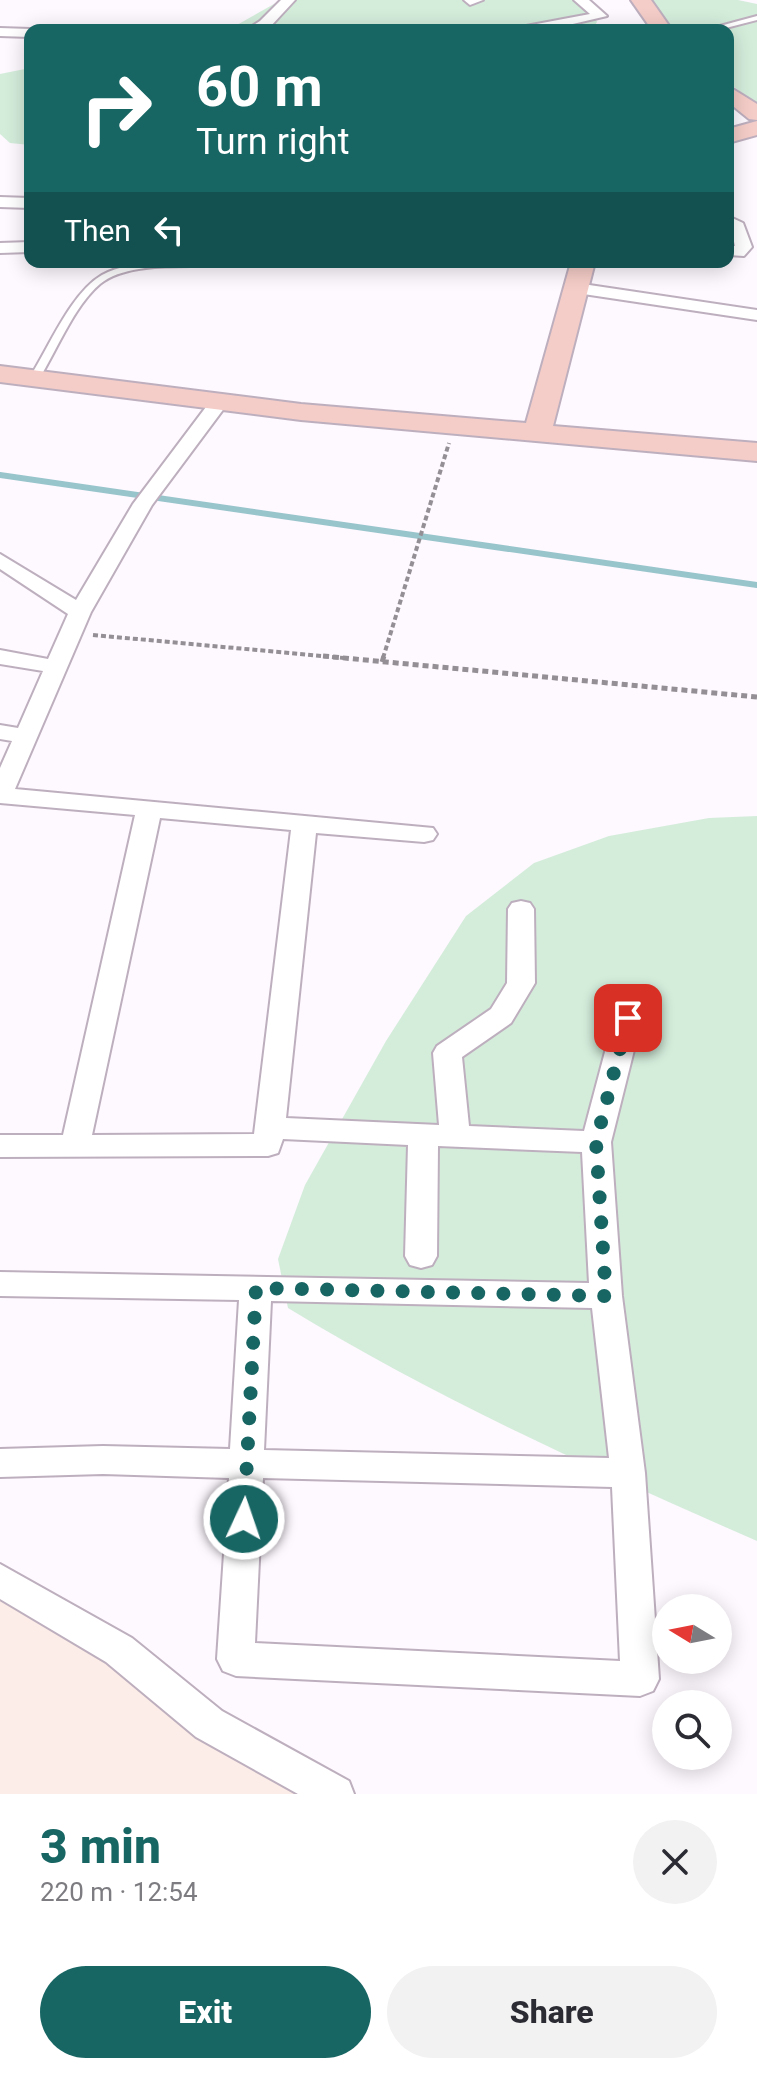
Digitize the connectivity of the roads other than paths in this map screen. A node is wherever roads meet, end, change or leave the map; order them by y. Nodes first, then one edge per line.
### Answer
1 (288, 0) edge
2 (476, 0) edge
3 (582, 0) edge
4 (641, 0) edge
5 (470, 1) edge
6 (757, 18) edge
7 (265, 24) edge
8 (562, 24) edge
9 (658, 24) edge
10 (733, 24) edge
11 (0, 32) edge
12 (24, 33) edge
13 (734, 97) edge
14 (757, 114) edge
15 (757, 128) edge
16 (734, 134) edge
17 (3, 202) edge
18 (24, 203) edge
19 (24, 214) edge
20 (734, 223) edge
21 (24, 247) edge
22 (0, 248) edge
23 (734, 251) edge
24 (144, 268) edge
25 (580, 275) edge
26 (757, 315) edge
27 (0, 374) edge
28 (35, 377) junction
29 (219, 403) junction
30 (537, 433) junction
31 (757, 452) edge
32 (0, 560) edge
33 (76, 623) junction
34 (0, 657) edge
35 (57, 667) junction
36 (0, 732) edge
37 (26, 737) junction
38 (0, 795) edge
39 (149, 810) junction
40 (304, 824) junction
41 (424, 834) dead end
42 (521, 909) dead end
43 (628, 1018) dead end
44 (272, 1128) junction
45 (439, 1137) junction
46 (596, 1142) junction
47 (0, 1146) edge
48 (75, 1146) junction
49 (421, 1256) dead end
50 (0, 1284) edge
51 (256, 1288) junction
52 (606, 1296) junction
53 (0, 1463) edge
54 (247, 1463) junction
55 (628, 1473) junction
56 (0, 1580) edge
57 (335, 1794) edge

1 - 7 street
2 - 5 street
3 - 8 street
4 - 9 street
6 - 10 lane
11 - 12 street
13 - 14 street
15 - 16 street
17 - 18 street
17 - 19 street
20 - 23 street
21 - 22 street
24 - 28 lane
25 - 26 street
25 - 30 street
27 - 28 street
28 - 29 street
29 - 30 street
29 - 33 street
30 - 31 street
32 - 33 street
33 - 35 street
34 - 35 street
35 - 37 street
36 - 37 street
37 - 38 street
38 - 39 street
39 - 40 street
39 - 48 street
40 - 41 street
40 - 44 street
42 - 45 street
43 - 46 street
44 - 45 street
44 - 48 street
45 - 46 street
45 - 49 street
46 - 52 street
47 - 48 street
50 - 51 street
51 - 52 street
51 - 54 street
52 - 55 street
53 - 54 street
54 - 55 street
54 - 55 street
56 - 57 street

